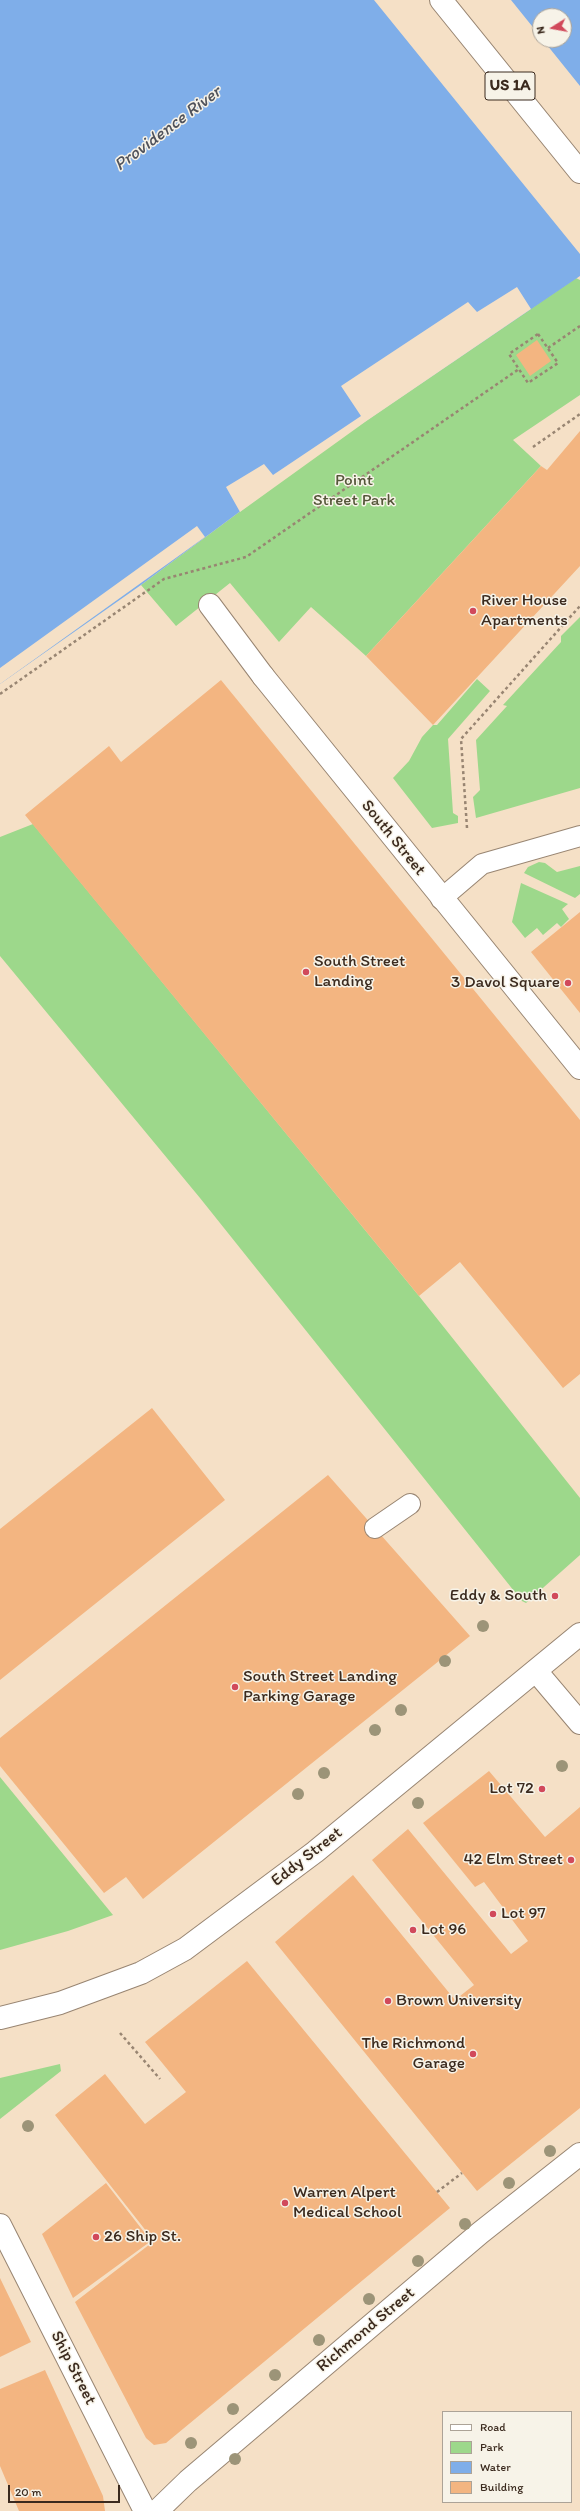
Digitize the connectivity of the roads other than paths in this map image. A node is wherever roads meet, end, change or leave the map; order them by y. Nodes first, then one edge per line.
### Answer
1 (441, 0) edge
2 (580, 172) edge
3 (210, 605) dead end
4 (580, 836) edge
5 (442, 899) junction
6 (580, 1068) edge
7 (410, 1504) dead end
8 (375, 1528) dead end
9 (580, 1634) edge
10 (536, 1671) junction
11 (580, 1723) edge
12 (0, 2018) edge
13 (580, 2154) edge
14 (0, 2225) edge
15 (146, 2511) edge
16 (157, 2511) edge

1 - 2 street, US 1A
3 - 5 street, South Street
4 - 5 lane
5 - 6 street, South Street
7 - 8 lane
9 - 10 street, Eddy Street
10 - 11 street
10 - 12 street, Eddy Street
13 - 16 street, Richmond Street
14 - 15 street, Ship Street

